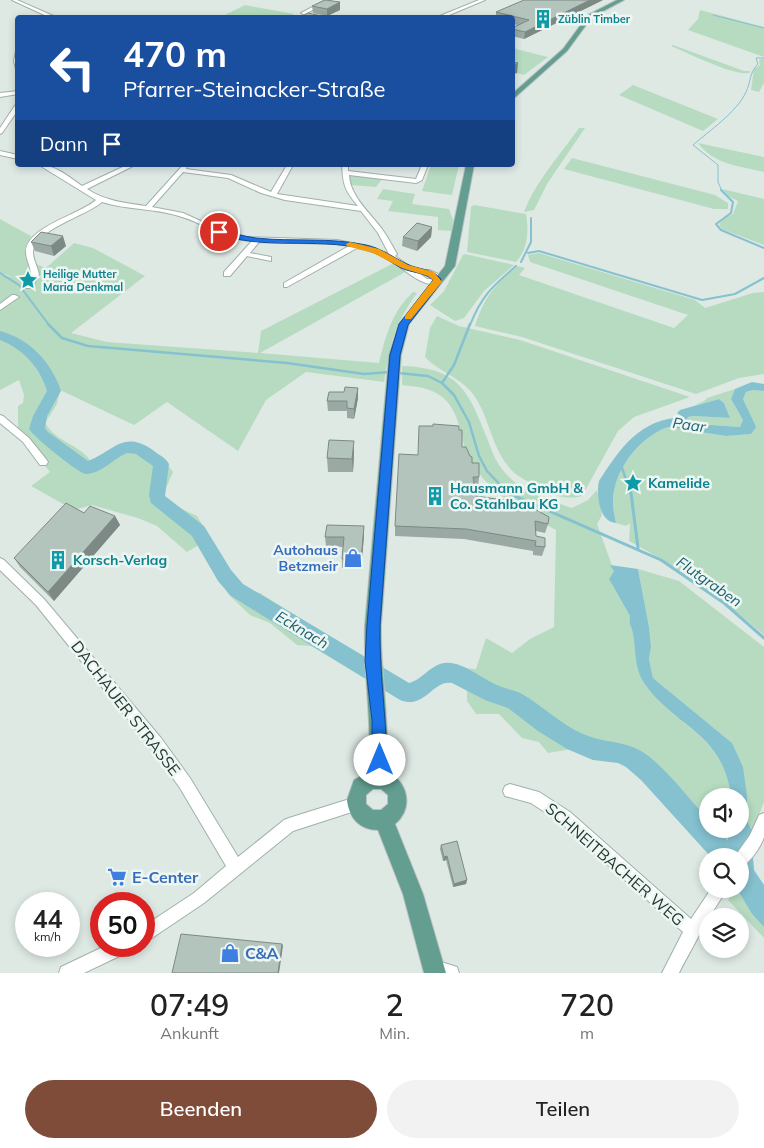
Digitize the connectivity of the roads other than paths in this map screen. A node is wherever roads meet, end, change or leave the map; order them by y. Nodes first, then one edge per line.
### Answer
1 (14, 0) edge
2 (329, 0) edge
3 (469, 0) edge
4 (621, 0) edge
5 (481, 1) edge
6 (49, 15) edge
7 (310, 15) edge
8 (445, 15) edge
9 (15, 92) edge
10 (0, 95) edge
11 (515, 95) edge
12 (15, 110) edge
13 (7, 123) junction
14 (0, 125) edge
15 (0, 132) edge
16 (0, 153) edge
17 (15, 156) edge
18 (46, 167) edge
19 (128, 167) edge
20 (184, 167) edge
21 (289, 167) edge
22 (424, 167) edge
23 (470, 167) edge
24 (345, 169) edge
25 (82, 189) junction
26 (273, 195) junction
27 (101, 199) junction
28 (148, 208) junction
29 (362, 209) junction
30 (257, 240) junction
31 (356, 245) junction
32 (246, 254) junction
33 (391, 257) junction
34 (268, 259) dead end
35 (405, 266) junction
36 (447, 270) junction
37 (426, 272) junction
38 (228, 274) dead end
39 (418, 277) junction
40 (437, 282) junction
41 (287, 285) dead end
42 (29, 286) dead end
43 (429, 292) junction
44 (15, 297) dead end
45 (0, 308) edge
46 (0, 418) edge
47 (43, 462) dead end
48 (0, 563) edge
49 (377, 778) junction
50 (510, 791) dead end
51 (356, 804) junction
52 (384, 820) junction
53 (764, 820) edge
54 (749, 848) edge
55 (235, 867) junction
56 (714, 898) edge
57 (155, 928) edge
58 (692, 930) junction
59 (100, 957) edge
60 (440, 971) edge
61 (67, 973) edge
62 (670, 973) edge

1 - 6 street
2 - 7 street
3 - 5 street
4 - 11 main road
5 - 8 street
9 - 10 street
12 - 13 street
13 - 14 street
13 - 15 street
16 - 17 street
18 - 25 street
19 - 25 street
20 - 26 street
20 - 28 street
21 - 26 street
22 - 24 street
23 - 36 main road
24 - 29 street
25 - 27 street
26 - 29 street
27 - 28 street
27 - 42 street
28 - 30 street
29 - 33 street
30 - 31 street
30 - 32 street
31 - 33 street
31 - 41 street
32 - 34 street
32 - 38 street
33 - 35 street
35 - 37 street
35 - 39 street
36 - 37 street
36 - 40 main road
37 - 40 street
39 - 40 street
39 - 43 street
40 - 43 main road
43 - 49 main road
44 - 45 street
46 - 47 street
48 - 55 street, DACHAUER STRASSE
49 - 51 main road
49 - 52 main road
50 - 58 street, SCHNEITBACHER WEG
51 - 52 main road
51 - 55 street
52 - 60 main road
53 - 54 street
55 - 57 street
56 - 58 street, SCHNEITBACHER WEG
58 - 62 street, SCHNEITBACHER WEG
59 - 61 street

